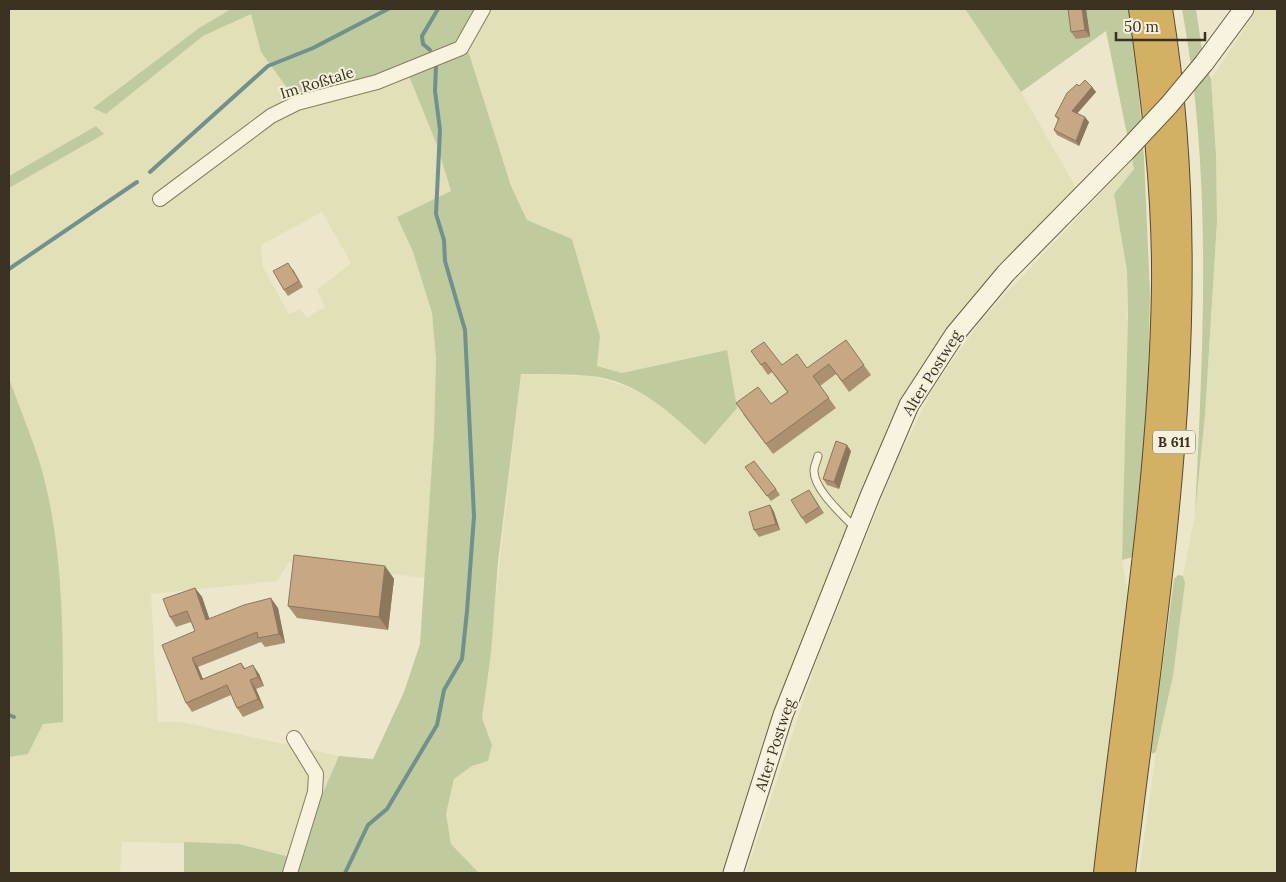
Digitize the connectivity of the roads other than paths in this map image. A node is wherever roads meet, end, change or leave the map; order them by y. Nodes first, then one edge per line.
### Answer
1 (483, 9) edge
2 (1141, 9) edge
3 (1160, 9) edge
4 (1244, 9) edge
5 (160, 199) dead end
6 (818, 456) dead end
7 (857, 529) junction
8 (294, 738) dead end
9 (290, 873) edge
10 (733, 873) edge
11 (1106, 873) edge
12 (1123, 873) edge

1 - 5 street, Im Roßtale
2 - 11 highway, B 611
3 - 12 highway, B 611
4 - 7 street, Alter Postweg, bridge
6 - 7 lane
7 - 10 street, Alter Postweg
8 - 9 street

